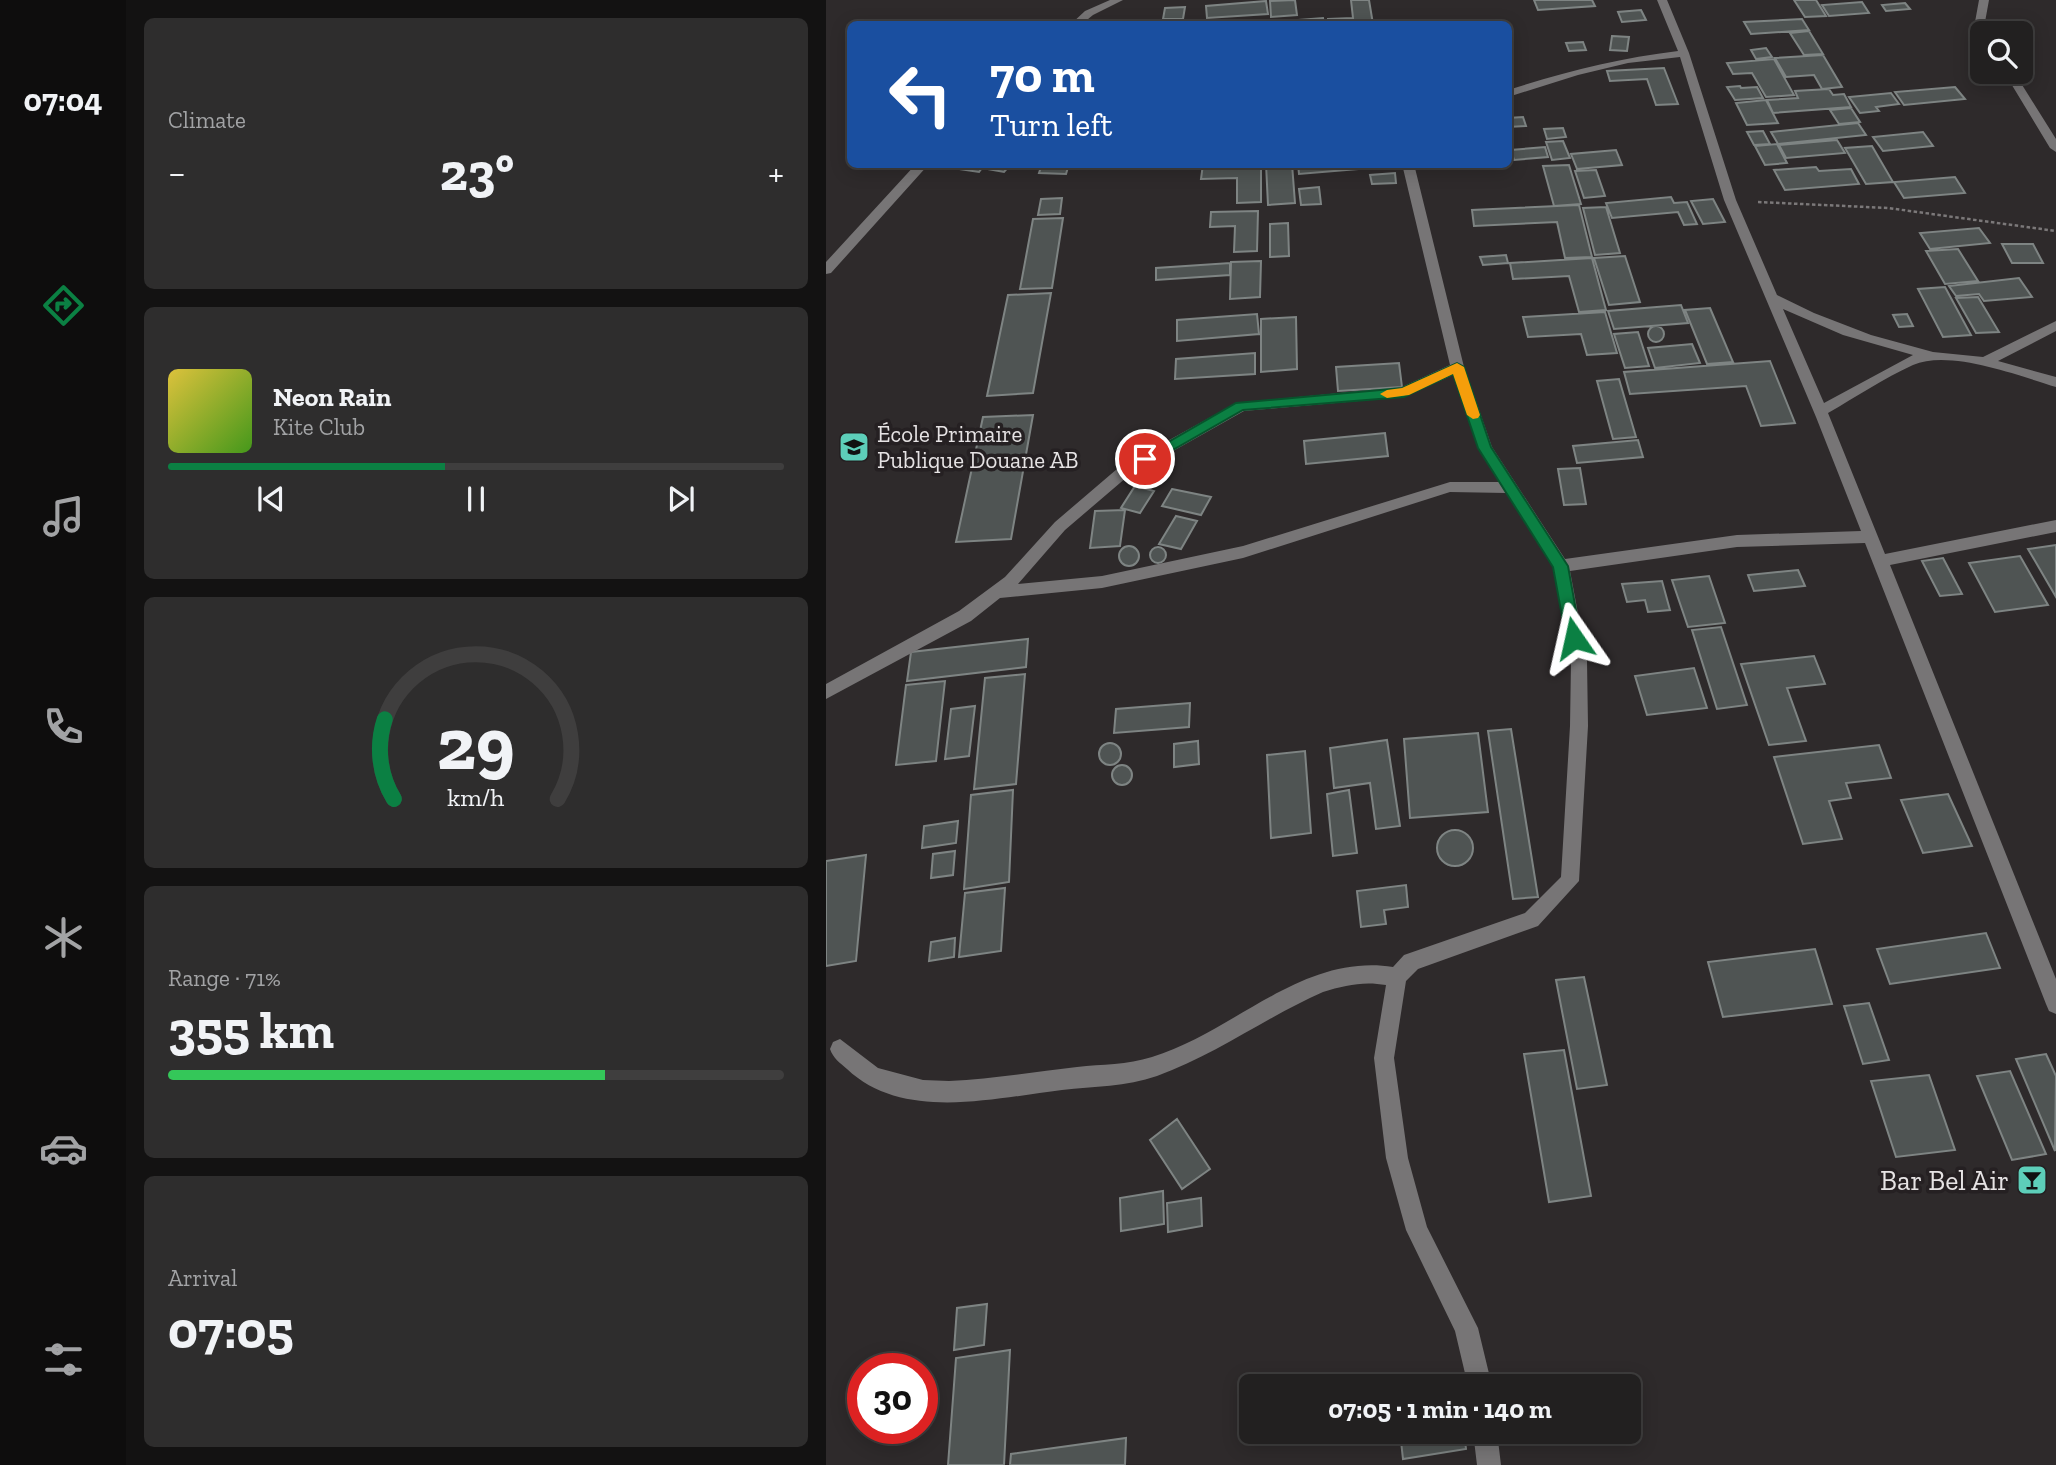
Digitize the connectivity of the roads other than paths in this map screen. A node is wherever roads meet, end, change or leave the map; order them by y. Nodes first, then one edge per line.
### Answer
1 (1092, 0) edge
2 (1118, 0) edge
3 (1662, 0) edge
4 (1984, 0) edge
5 (1089, 13) junction
6 (1080, 21) edge
7 (1980, 21) edge
8 (1684, 53) junction
9 (2016, 84) edge
10 (1512, 93) edge
11 (2056, 148) edge
12 (919, 168) edge
13 (1409, 168) edge
14 (826, 270) edge
15 (1771, 298) junction
16 (2056, 325) edge
17 (1938, 356) junction
18 (1985, 362) junction
19 (1457, 367) junction
20 (2056, 382) edge
21 (1820, 411) junction
22 (1509, 488) junction
23 (2056, 526) edge
24 (1870, 537) junction
25 (1880, 561) junction
26 (1560, 566) junction
27 (996, 593) junction
28 (826, 692) edge
29 (1397, 977) junction
30 (2056, 1004) edge
31 (840, 1049) dead end
32 (1477, 1374) edge
33 (1486, 1444) edge
34 (1489, 1465) edge

1 - 5 street
2 - 5 street
3 - 8 street
4 - 7 street
5 - 6 street
8 - 10 street
8 - 15 street
9 - 11 street
12 - 14 street
13 - 19 street
15 - 17 street
15 - 21 street
16 - 18 street
17 - 18 street
17 - 21 street
18 - 20 street
19 - 22 street
19 - 27 street
21 - 24 street
22 - 26 street
22 - 27 street
23 - 25 street
24 - 25 street
24 - 26 street
25 - 30 street
26 - 29 street
27 - 28 street
29 - 31 street
29 - 32 street
33 - 34 street

